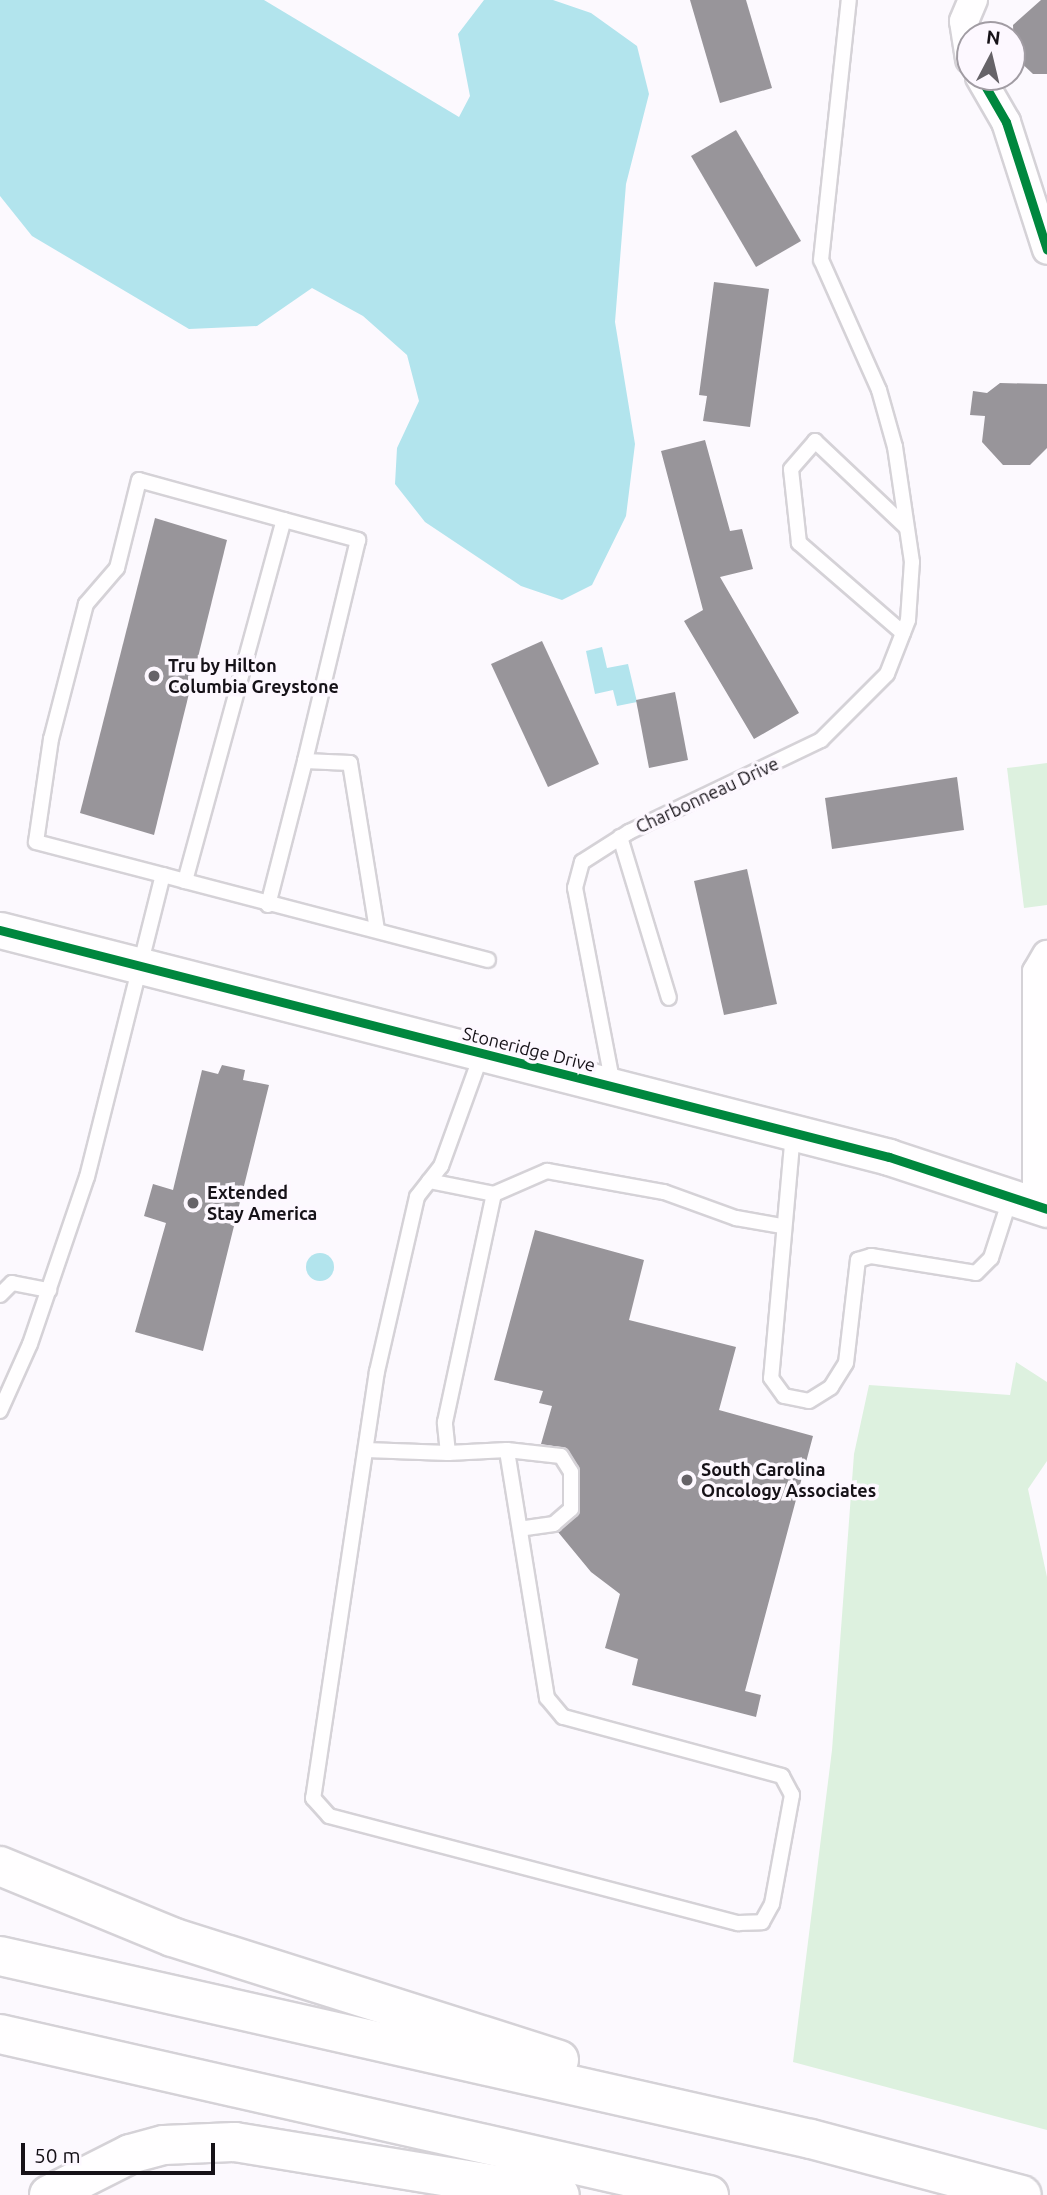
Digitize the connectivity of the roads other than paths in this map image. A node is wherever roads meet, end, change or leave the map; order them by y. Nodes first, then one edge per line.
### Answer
1 (849, 0) edge
2 (973, 0) edge
3 (964, 21) edge
4 (988, 91) edge
5 (1047, 250) edge
6 (284, 520) junction
7 (905, 527) junction
8 (903, 633) junction
9 (305, 761) junction
10 (620, 837) junction
11 (163, 875) junction
12 (185, 881) junction
13 (268, 905) junction
14 (0, 930) edge
15 (377, 930) junction
16 (1047, 955) edge
17 (488, 960) dead end
18 (136, 965) junction
19 (669, 998) dead end
20 (482, 1053) junction
21 (613, 1087) junction
22 (793, 1133) junction
23 (429, 1181) junction
24 (494, 1194) junction
25 (1032, 1203) edge
26 (782, 1226) junction
27 (49, 1290) junction
28 (0, 1295) edge
29 (0, 1411) edge
30 (366, 1450) junction
31 (507, 1450) junction
32 (448, 1453) junction
33 (520, 1529) junction
34 (0, 1866) edge
35 (0, 1956) edge
36 (0, 2034) edge
37 (811, 2139) junction
38 (49, 2195) edge
39 (560, 2195) edge
40 (709, 2195) edge
41 (1022, 2195) edge

1 - 7 lane, Charbonneau Drive
2 - 3 street
4 - 5 street
6 - 9 lane
6 - 11 lane
6 - 12 lane
7 - 8 lane, Charbonneau Drive
7 - 8 lane
8 - 10 lane, Charbonneau Drive
9 - 13 lane
9 - 15 lane
10 - 19 lane
10 - 21 lane, Charbonneau Drive
11 - 12 lane
11 - 18 lane
12 - 13 lane
13 - 15 lane
14 - 18 street, Stoneridge Drive
15 - 17 lane
16 - 25 street
18 - 20 street, Stoneridge Drive
18 - 27 lane
20 - 21 street, Stoneridge Drive
20 - 23 lane
21 - 22 street, Stoneridge Drive
22 - 25 street, Stoneridge Drive
22 - 26 lane
23 - 24 lane
23 - 30 lane
24 - 26 lane
24 - 32 lane
25 - 26 lane
27 - 28 lane
27 - 29 lane
30 - 32 lane
30 - 33 lane
31 - 32 lane
31 - 33 lane
31 - 33 lane
34 - 37 highway
35 - 37 highway
36 - 40 highway
37 - 41 highway
38 - 39 highway

